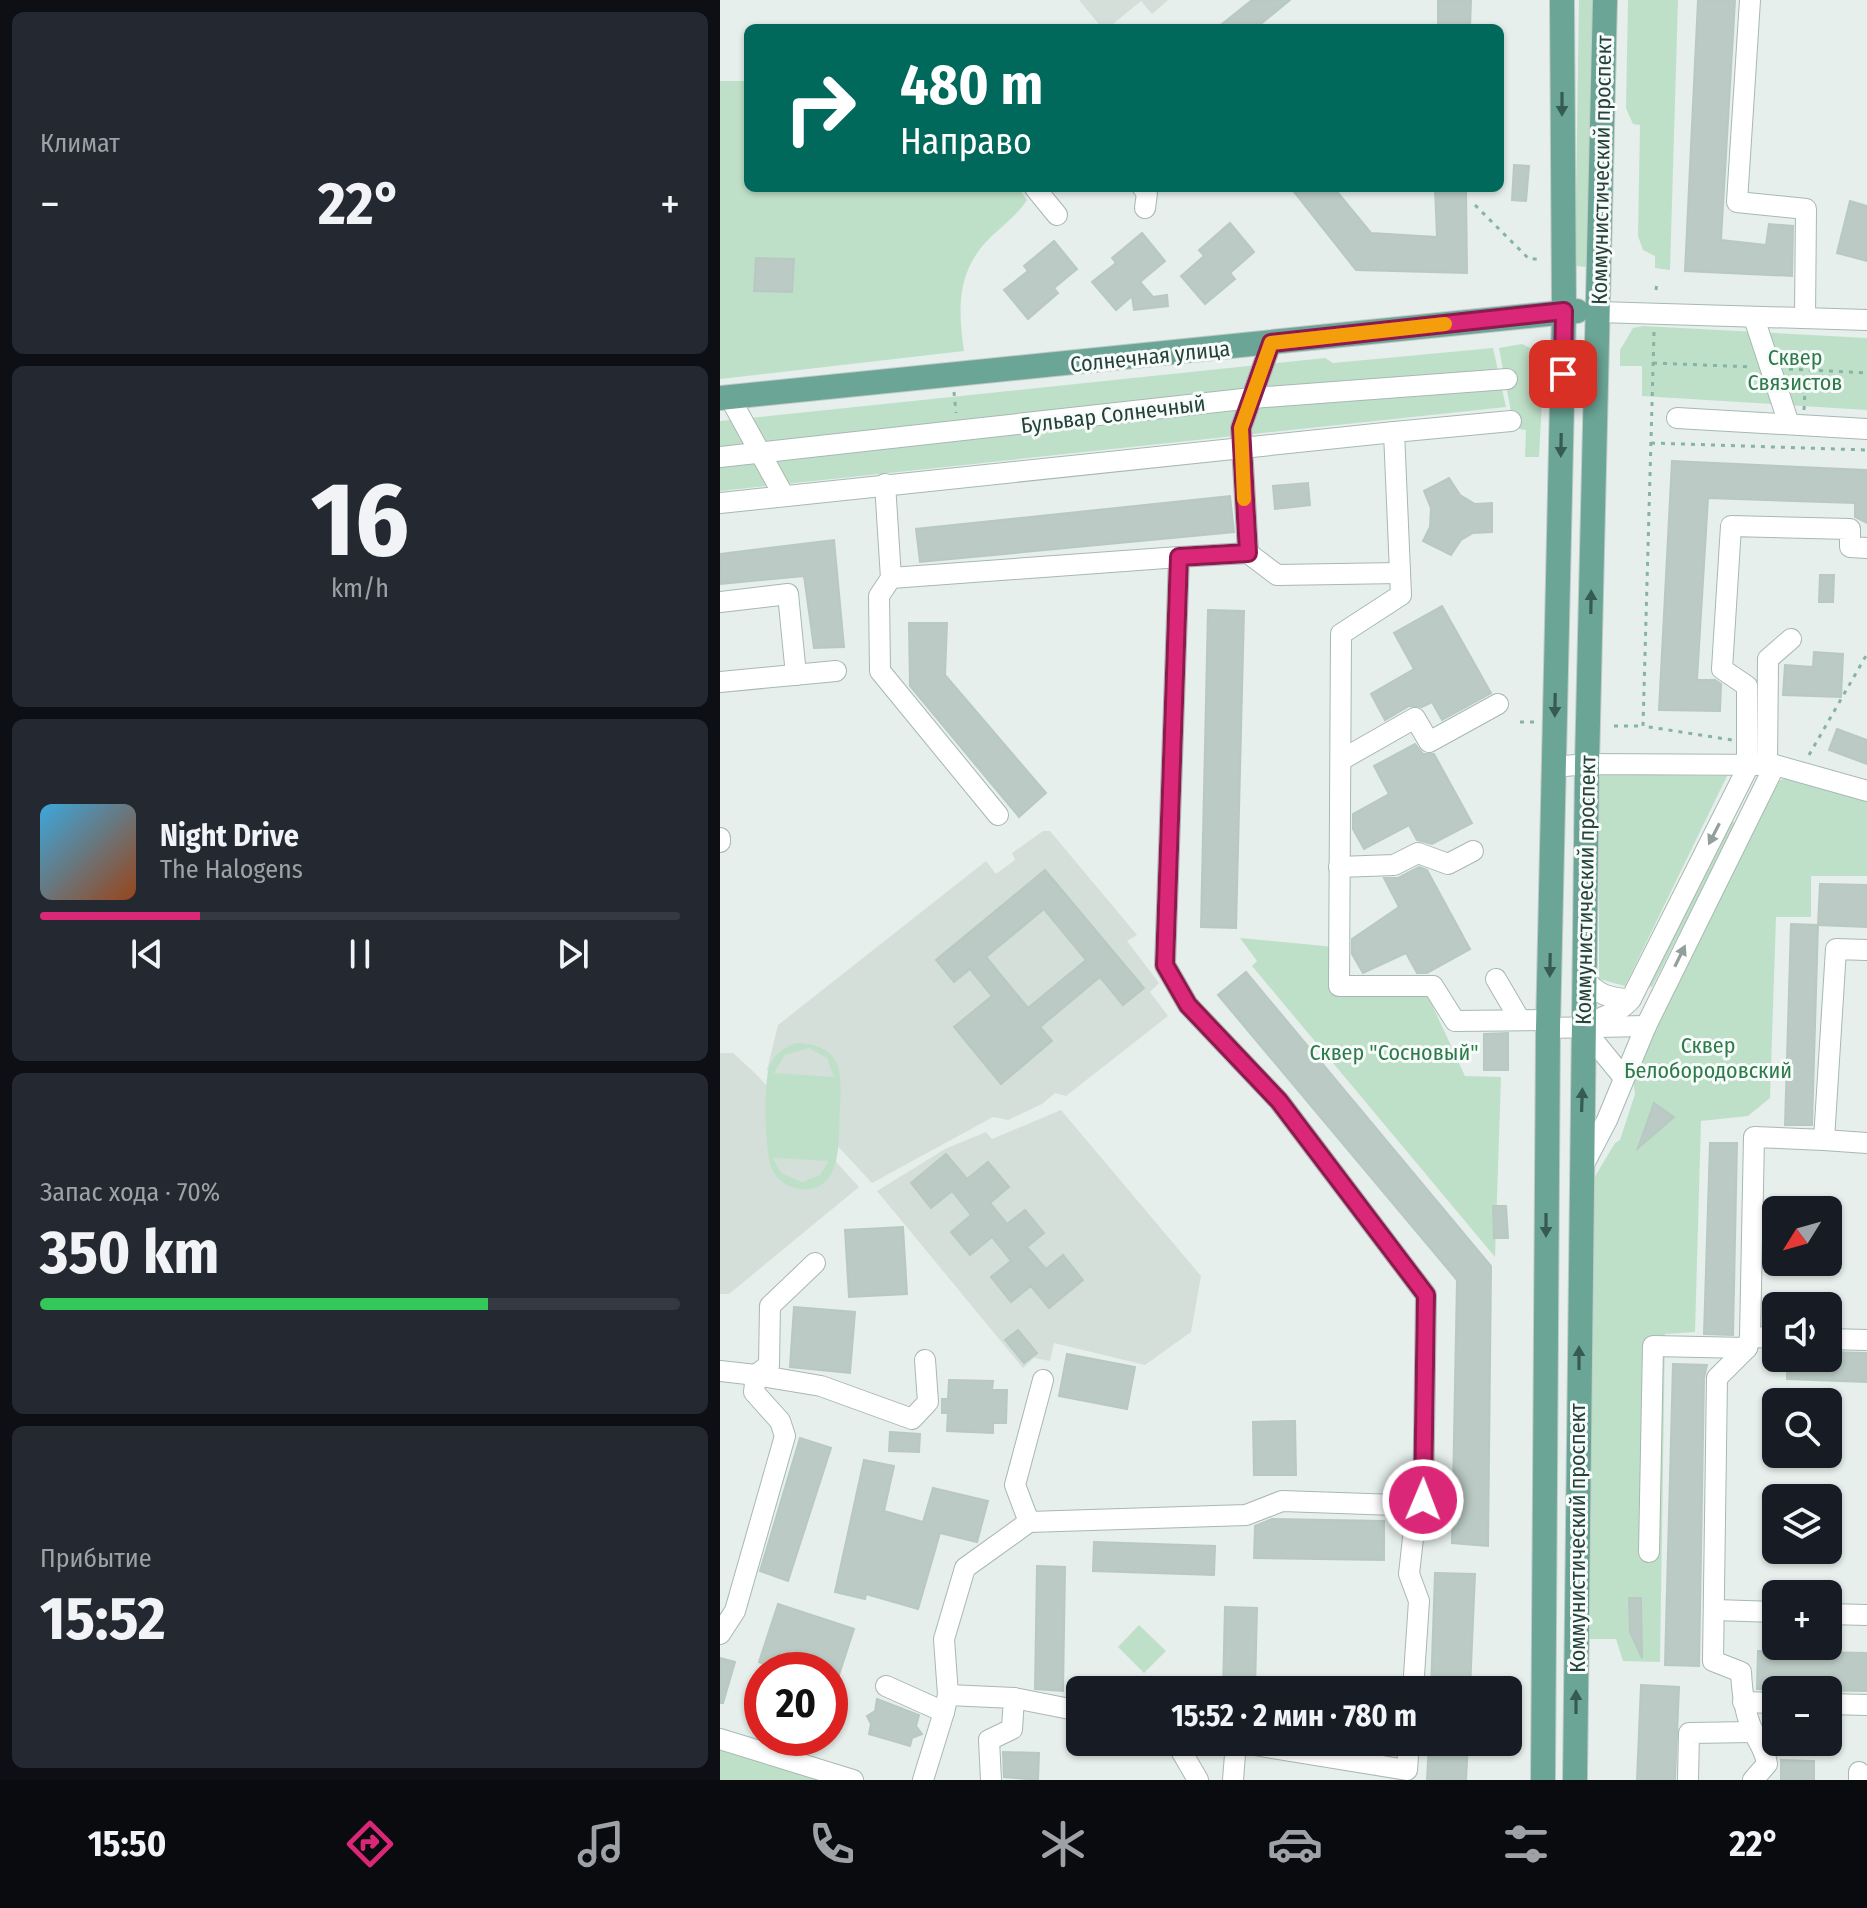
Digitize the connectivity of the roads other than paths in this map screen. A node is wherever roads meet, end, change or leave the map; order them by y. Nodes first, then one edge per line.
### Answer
1 (1562, 0) edge
2 (1605, 0) edge
3 (1750, 0) edge
4 (1038, 192) edge
5 (1057, 215) dead end
6 (1564, 311) junction
7 (1598, 312) junction
8 (1754, 318) junction
9 (1805, 318) junction
10 (1867, 320) edge
11 (1271, 343) junction
12 (1507, 379) dead end
13 (725, 398) edge
14 (1252, 398) junction
15 (1677, 418) dead end
16 (1511, 421) dead end
17 (1789, 424) junction
18 (1867, 429) edge
19 (1394, 432) junction
20 (1241, 447) junction
21 (760, 453) junction
22 (720, 457) edge
23 (885, 484) junction
24 (784, 496) junction
25 (720, 503) edge
26 (1867, 548) edge
27 (1248, 553) junction
28 (1179, 557) junction
29 (1400, 573) junction
30 (891, 578) junction
31 (720, 602) edge
32 (1791, 639) dead end
33 (836, 671) dead end
34 (796, 675) junction
35 (720, 682) edge
36 (1498, 704) dead end
37 (1341, 760) junction
38 (1587, 764) junction
39 (1760, 765) junction
40 (1554, 767) junction
41 (1867, 791) edge
42 (998, 815) dead end
43 (1473, 851) dead end
44 (1339, 867) junction
45 (1867, 950) edge
46 (1584, 978) junction
47 (1496, 979) dead end
48 (1631, 999) junction
49 (1520, 1020) junction
50 (1548, 1024) junction
51 (1646, 1026) junction
52 (1584, 1029) junction
53 (1624, 1078) junction
54 (1824, 1140) junction
55 (1867, 1143) edge
56 (1580, 1171) junction
57 (815, 1263) dead end
58 (1842, 1339) edge
59 (1762, 1340) edge
60 (1867, 1340) edge
61 (1748, 1342) junction
62 (925, 1360) dead end
63 (720, 1371) edge
64 (756, 1375) junction
65 (1043, 1380) dead end
66 (1423, 1500) junction
67 (1029, 1522) junction
68 (1649, 1552) dead end
69 (1715, 1610) junction
70 (1762, 1612) edge
71 (1842, 1614) edge
72 (1867, 1615) edge
73 (720, 1634) edge
74 (1414, 1676) edge
75 (886, 1686) dead end
76 (1014, 1698) junction
77 (1743, 1702) junction
78 (946, 1703) junction
79 (1762, 1703) edge
80 (1842, 1704) edge
81 (1867, 1705) edge
82 (1066, 1708) edge
83 (1753, 1732) junction
84 (720, 1739) edge
85 (1184, 1756) edge
86 (1235, 1756) edge
87 (1322, 1756) edge
88 (1408, 1756) edge
89 (853, 1780) edge
90 (923, 1780) edge
91 (991, 1780) edge
92 (1198, 1780) edge
93 (1233, 1780) edge
94 (1543, 1780) edge
95 (1575, 1780) edge
96 (1688, 1780) edge
97 (1753, 1780) edge

1 -> 6 main road, Коммунистический проспект
2 - 7 main road, Коммунистический проспект
3 - 9 street
4 - 5 street
6 - 7 main road, Солнечная улица
6 - 11 main road, Солнечная улица
6 -> 40 main road, Коммунистический проспект
7 - 8 street, Солнечная улица
38 -> 7 main road, Коммунистический проспект
8 - 9 street, Солнечная улица
8 - 17 street
9 - 10 street, Солнечная улица
11 - 13 main road, Солнечная улица
11 - 14 street
12 - 14 street, Бульвар Солнечный
13 - 21 street
14 - 20 street
14 - 21 street, Бульвар Солнечный
15 - 17 street
16 - 19 street
17 - 18 street
19 - 20 street
19 - 29 street
20 - 23 street
20 - 27 street
21 - 22 street, Бульвар Солнечный
21 - 24 street
23 - 24 street
23 - 30 street
24 - 25 street
26 - 39 street
27 - 28 street
27 - 29 street
28 - 30 street
28 - 66 street
29 - 37 street
30 - 42 street
31 - 34 street
32 - 39 street
33 - 34 street
34 - 35 street
36 - 37 street
37 - 44 street
38 - 39 street
38 - 40 street
38 - 46 main road, Коммунистический проспект
39 - 41 street
39 -> 48 street
51 -> 39 street
40 -> 50 main road, Коммунистический проспект
43 - 44 street
44 - 49 street
45 - 54 street
46 - 48 street
46 - 52 main road, Коммунистический проспект
47 - 49 street
48 - 52 street
49 - 50 street
50 - 52 street
50 -> 94 main road, Коммунистический проспект
51 - 52 street
51 - 53 street
52 - 53 street
56 -> 52 main road, Коммунистический проспект
53 - 56 street
54 - 55 street
54 - 61 street
95 -> 56 main road, Коммунистический проспект
57 - 64 street
58 - 60 street
59 - 61 street
61 - 68 street
61 - 69 street
62 - 64 street
63 - 64 street
64 - 73 street
65 - 67 street
66 - 67 street
66 - 74 street
67 - 78 street
69 - 70 street
69 - 77 street
71 - 72 street
75 - 78 street
76 - 78 street
76 - 82 street
76 - 91 street
77 - 79 street
77 - 83 street
78 - 90 street
80 - 81 street
83 - 96 street
83 - 97 street
84 - 89 street
85 - 92 street
86 - 93 street
87 - 88 street

